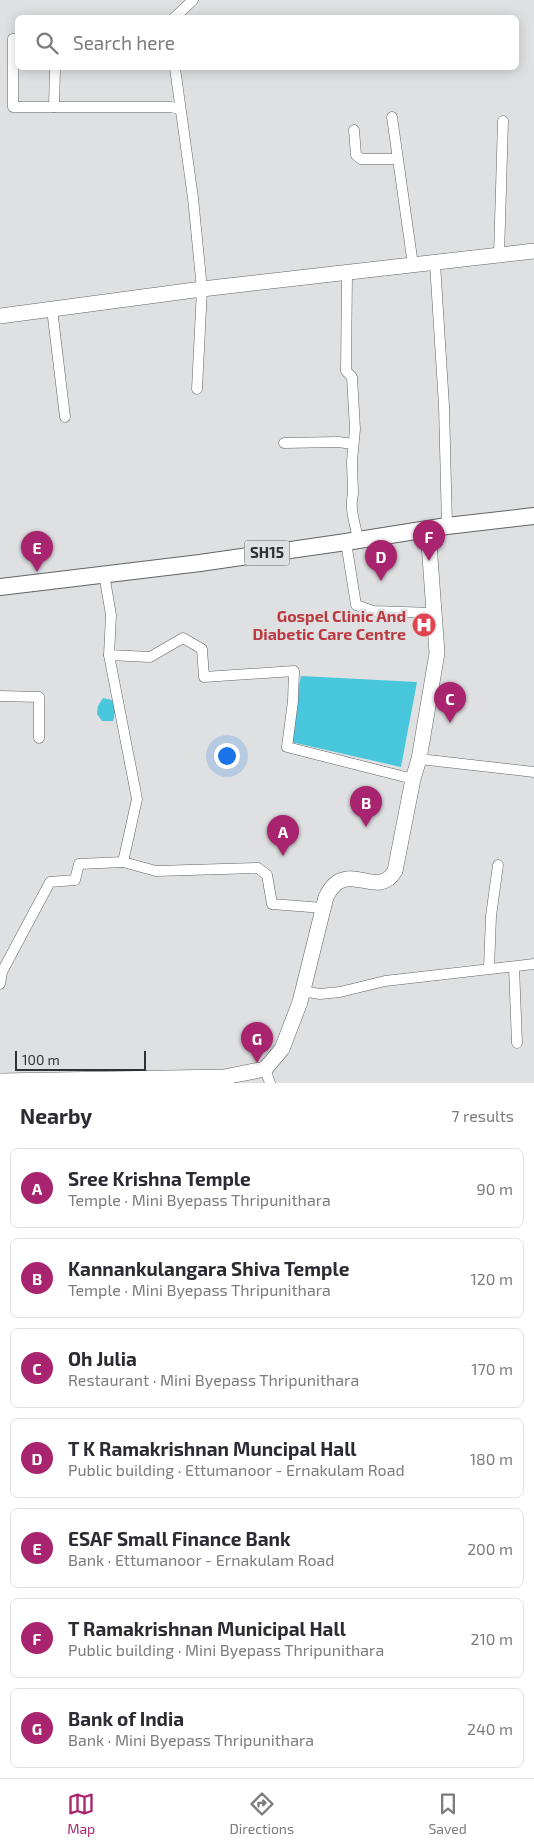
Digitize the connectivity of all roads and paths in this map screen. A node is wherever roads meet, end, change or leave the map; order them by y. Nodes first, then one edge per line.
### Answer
1 (193, 0) edge
2 (177, 15) edge
3 (15, 39) edge
4 (55, 70) edge
5 (175, 70) edge
6 (54, 107) junction
7 (180, 110) junction
8 (392, 117) dead end
9 (503, 121) dead end
10 (354, 130) dead end
11 (397, 158) junction
12 (534, 251) edge
13 (499, 255) junction
14 (435, 263) junction
15 (413, 265) junction
16 (347, 273) junction
17 (202, 289) junction
18 (52, 309) junction
19 (0, 316) edge
20 (197, 389) dead end
21 (65, 417) dead end
22 (284, 443) dead end
23 (353, 444) junction
24 (534, 516) edge
25 (447, 526) junction
26 (428, 530) junction
27 (352, 542) junction
28 (104, 574) junction
29 (0, 587) edge
30 (433, 614) junction
31 (109, 655) junction
32 (0, 696) edge
33 (39, 738) dead end
34 (419, 759) junction
35 (534, 772) edge
36 (413, 779) junction
37 (123, 862) junction
38 (498, 865) dead end
39 (323, 908) junction
40 (534, 964) edge
41 (514, 967) junction
42 (489, 968) junction
43 (0, 984) edge
44 (302, 991) junction
45 (517, 1043) dead end
46 (268, 1076) edge
47 (0, 1081) edge

1 - 2 street
3 - 6 street
4 - 6 street
5 - 7 street
6 - 7 street
7 - 17 street
8 - 11 street
9 - 13 street
10 - 11 street
11 - 15 street
12 - 13 main road
13 - 14 main road
14 - 15 main road
14 - 25 street
15 - 16 main road
16 - 17 main road
16 - 23 street
17 - 18 main road
17 - 20 street
18 - 19 main road
18 - 21 street
22 - 23 street
23 - 27 street
24 - 25 main road, SH15
25 - 26 main road, SH15
26 - 27 main road, SH15
26 - 30 main road
27 - 28 main road, SH15
27 - 30 street
28 - 29 main road, SH15
28 - 31 street
30 - 34 main road
31 - 36 street
31 - 37 street
32 - 33 street
34 - 35 street
34 - 36 main road
36 - 39 main road
37 - 39 street
37 - 43 street
38 - 42 street
39 - 44 main road
40 - 41 street
41 - 42 street
41 - 45 street
42 - 44 street
44 - 46 main road
46 - 47 main road

